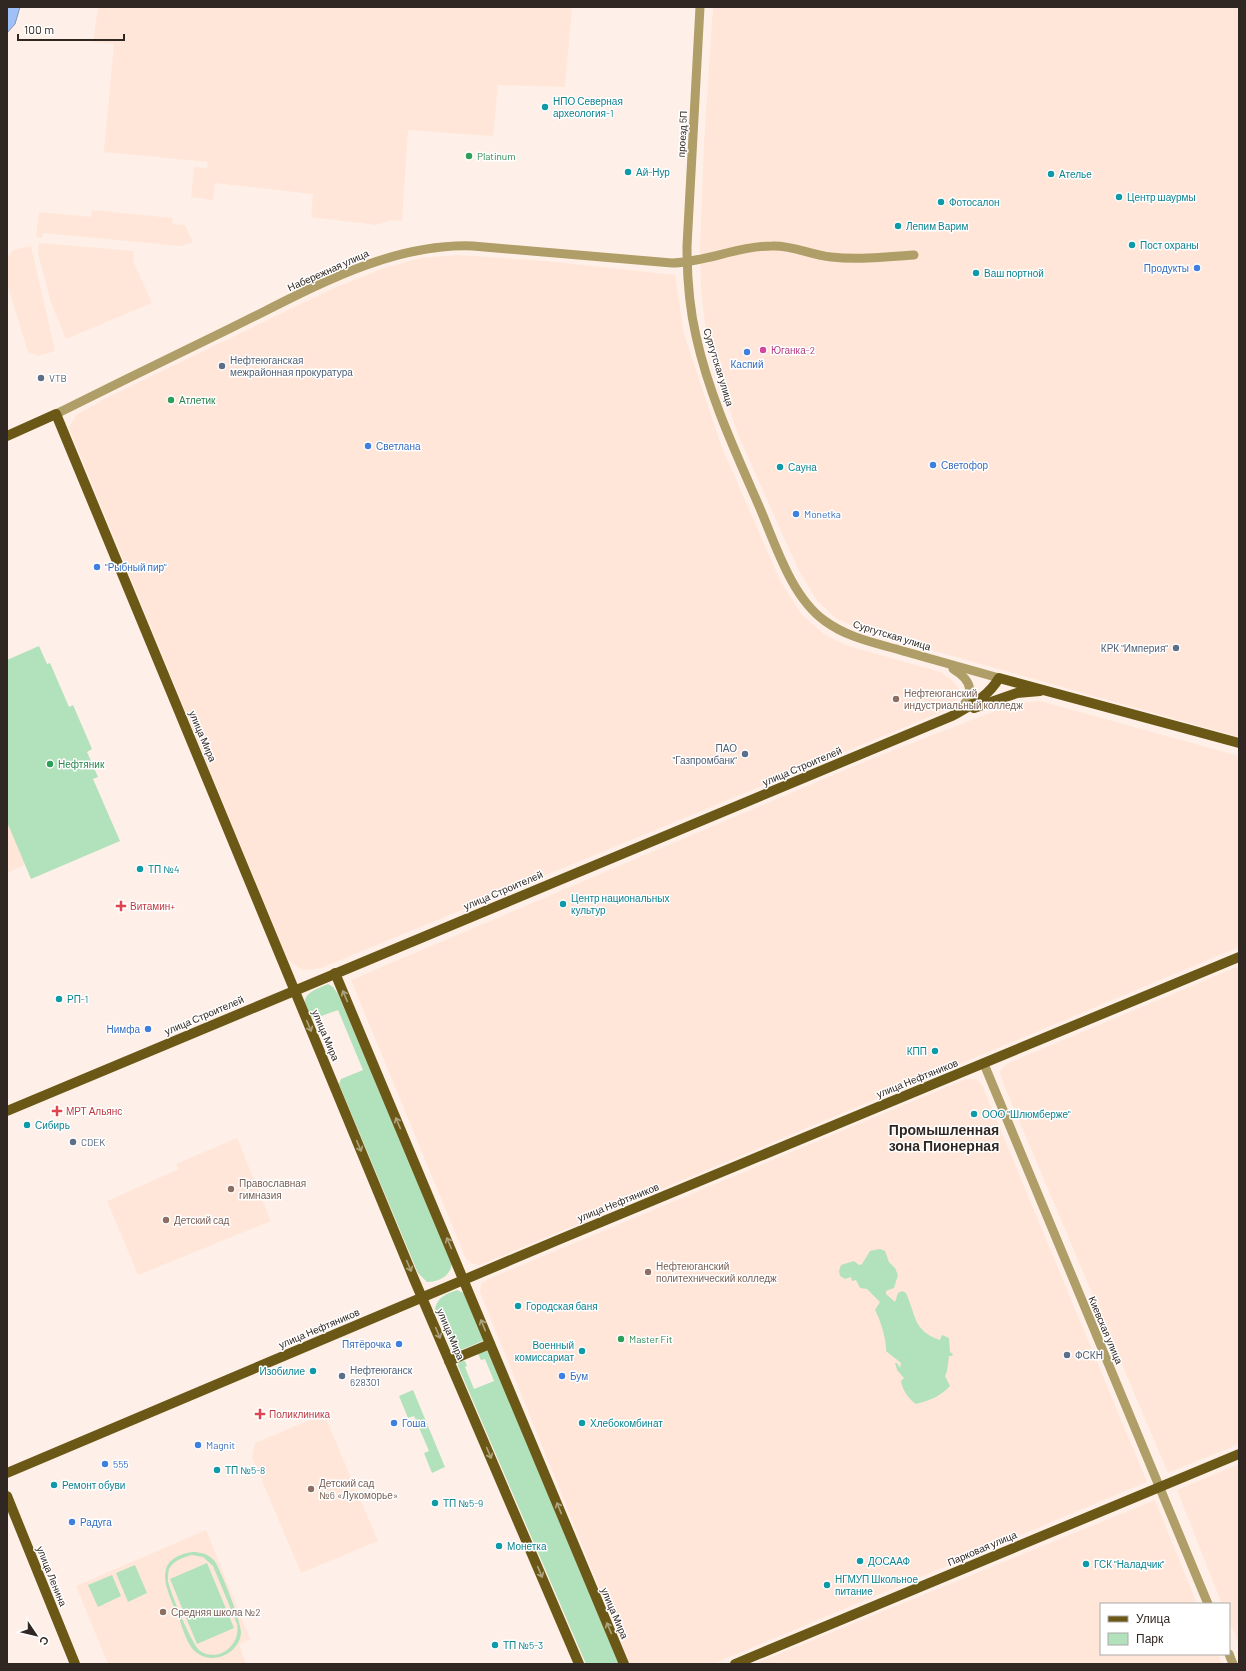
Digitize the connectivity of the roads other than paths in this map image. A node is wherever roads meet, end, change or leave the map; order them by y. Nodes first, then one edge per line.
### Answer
1 (700, 7) edge
2 (914, 255) dead end
3 (687, 262) junction
4 (56, 414) junction
5 (7, 436) edge
6 (943, 663) junction
7 (999, 678) junction
8 (1049, 691) junction
9 (952, 716) junction
10 (1239, 743) edge
11 (1239, 957) edge
12 (335, 973) junction
13 (294, 990) junction
14 (984, 1064) junction
15 (7, 1111) edge
16 (464, 1279) junction
17 (422, 1297) junction
18 (490, 1344) junction
19 (450, 1361) junction
20 (1239, 1454) edge
21 (7, 1473) edge
22 (1160, 1486) junction
23 (7, 1496) edge
24 (1208, 1603) edge
25 (75, 1664) edge
26 (579, 1664) edge
27 (624, 1664) edge
28 (735, 1664) edge

1 - 3 street, проезд 5П
2 - 3 street, Набережная улица
3 - 4 street, Набережная улица
3 - 6 street, Сургутская улица
4 - 5 main road, Набережная улица
4 - 13 main road, улица Мира
6 - 7 street, Сургутская улица
6 - 9 street
7 - 8 main road, Сургутская улица
7 - 9 main road, улица Строителей
8 - 9 main road
8 - 10 main road, Сургутская улица
9 - 12 main road, улица Строителей
11 - 14 main road, улица Нефтяников
12 - 13 main road, улица Строителей
16 -> 12 main road, улица Мира
13 - 15 main road, улица Строителей
13 -> 17 main road, улица Мира
14 - 16 main road, улица Нефтяников
14 - 22 street, Киевская улица
16 - 17 main road, улица Нефтяников
18 -> 16 main road, улица Мира
17 -> 19 main road, улица Мира
17 - 21 main road, улица Нефтяников
18 - 19 main road
27 -> 18 main road, улица Мира
19 -> 26 main road, улица Мира
20 - 22 main road, Парковая улица
22 - 24 street, Киевская улица
22 - 28 main road, Парковая улица
23 - 25 main road, улица Ленина

